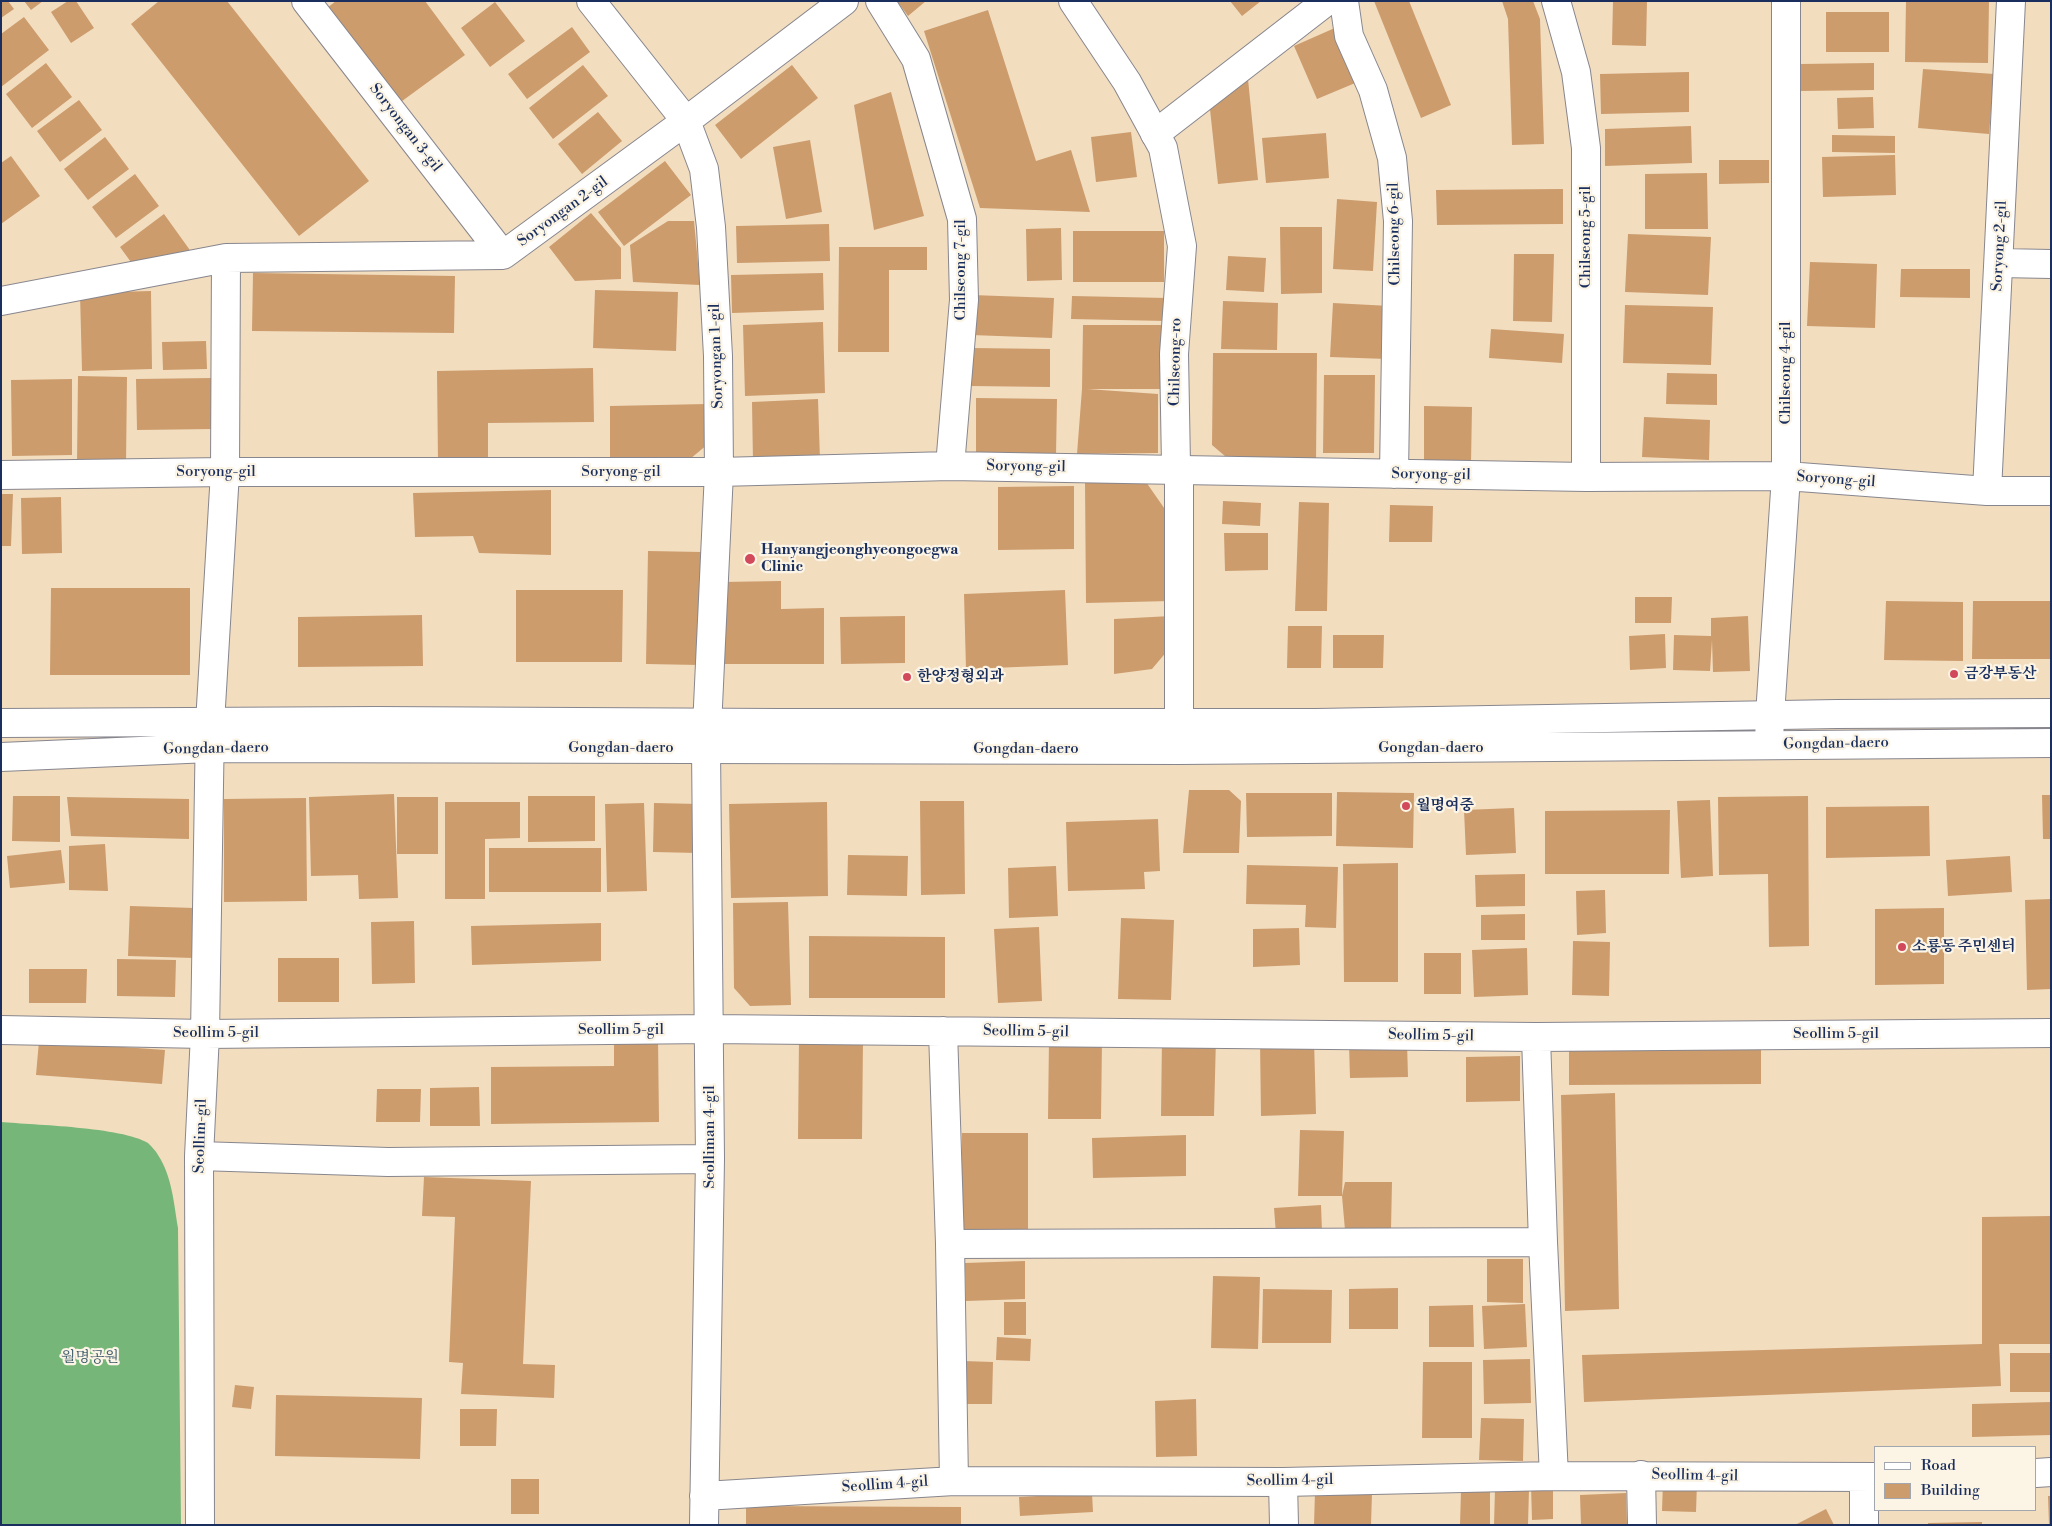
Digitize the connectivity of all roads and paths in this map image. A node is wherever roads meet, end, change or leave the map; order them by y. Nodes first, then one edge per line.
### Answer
1 (306, 1) edge
2 (591, 1) edge
3 (844, 1) edge
4 (880, 1) edge
5 (1073, 1) edge
6 (1327, 1) edge
7 (1344, 1) edge
8 (1556, 1) edge
9 (1786, 1) edge
10 (2011, 1) edge
11 (686, 121) junction
12 (1155, 134) junction
13 (503, 255) junction
14 (226, 258) junction
15 (2000, 263) junction
16 (2051, 264) edge
17 (1, 300) edge
18 (950, 466) junction
19 (1179, 469) junction
20 (225, 472) junction
21 (720, 472) junction
22 (1394, 474) junction
23 (1, 475) edge
24 (1786, 476) junction
25 (1586, 477) junction
26 (1987, 491) junction
27 (2051, 491) edge
28 (2051, 713) edge
29 (1770, 715) junction
30 (1, 723) edge
31 (1179, 723) junction
32 (210, 735) junction
33 (707, 735) junction
34 (2051, 743) edge
35 (1769, 745) junction
36 (1179, 750) junction
37 (1, 757) edge
38 (710, 1029) junction
39 (1, 1030) edge
40 (943, 1031) junction
41 (2051, 1033) edge
42 (204, 1034) junction
43 (1536, 1037) junction
44 (199, 1156) junction
45 (710, 1159) junction
46 (1543, 1242) junction
47 (950, 1244) junction
48 (2037, 1472) edge
49 (2051, 1472) edge
50 (1641, 1475) junction
51 (1554, 1476) junction
52 (1870, 1477) edge
53 (954, 1480) junction
54 (1283, 1482) junction
55 (704, 1496) junction
56 (200, 1525) edge
57 (704, 1525) edge
58 (1284, 1525) edge
59 (1642, 1525) edge
60 (1864, 1525) edge

1 - 13 street, Soryongan 3-gil
2 - 11 street, Soryongan 1-gil
3 - 11 street, Soryongan 2-gil
4 - 18 street, Chilseong 7-gil
5 - 12 street, Chilseong-ro
6 - 12 street
7 - 22 street, Chilseong 6-gil
8 - 25 street, Chilseong 5-gil
9 - 24 street, Chilseong 4-gil
10 - 15 street, Soryong 2-gil
11 - 13 street, Soryongan 2-gil
11 - 21 street, Soryongan 1-gil
12 - 19 street, Chilseong-ro
13 - 14 street, Soryongan 2-gil
14 - 17 street, Soryongan 2-gil
14 - 20 street, Seollim-gil
15 - 16 street
15 - 26 street, Soryong 2-gil
18 - 19 street, Soryong-gil
18 - 21 street, Soryong-gil
19 - 22 street, Soryong-gil
19 - 31 street, Chilseong-ro
20 - 21 street, Soryong-gil
20 - 23 street, Soryong-gil
20 - 32 street, Seollim-gil
21 - 33 street, Soryongan 1-gil
22 - 25 street, Soryong-gil
24 - 25 street, Soryong-gil
24 - 26 street, Soryong-gil
24 - 29 street, Chilseong 4-gil
26 - 27 street, Soryong-gil
28 - 29 street, Gongdan-daero
29 - 31 street, Gongdan-daero
29 - 35 street, Chilseong 4-gil
30 - 32 street, Gongdan-daero
31 - 33 street, Gongdan-daero
31 - 36 street, Chilseong-ro
32 - 33 street, Gongdan-daero
32 - 37 street, Gongdan-daero
32 - 42 street, Seollim-gil
33 - 36 street, Gongdan-daero
33 - 38 street, Seolliman 4-gil
34 - 35 street, Gongdan-daero
35 - 36 street, Gongdan-daero
38 - 40 street, Seollim 5-gil
38 - 42 street, Seollim 5-gil
38 - 45 street, Seolliman 4-gil
39 - 42 street, Seollim 5-gil
40 - 43 street, Seollim 5-gil
40 - 47 street
41 - 43 street, Seollim 5-gil
42 - 44 street, Seollim-gil
43 - 46 street
44 - 45 street
44 - 56 street, Seollim-gil
45 - 55 street, Seolliman 4-gil
46 - 47 street
46 - 51 street
47 - 53 street
48 - 49 street
50 - 51 street, Seollim 4-gil
50 - 52 street, Seollim 4-gil
50 - 59 street
51 - 54 street, Seollim 4-gil
52 - 60 street
53 - 54 street, Seollim 4-gil
53 - 55 street, Seollim 4-gil
54 - 58 street
55 - 57 street, Seolliman 4-gil

